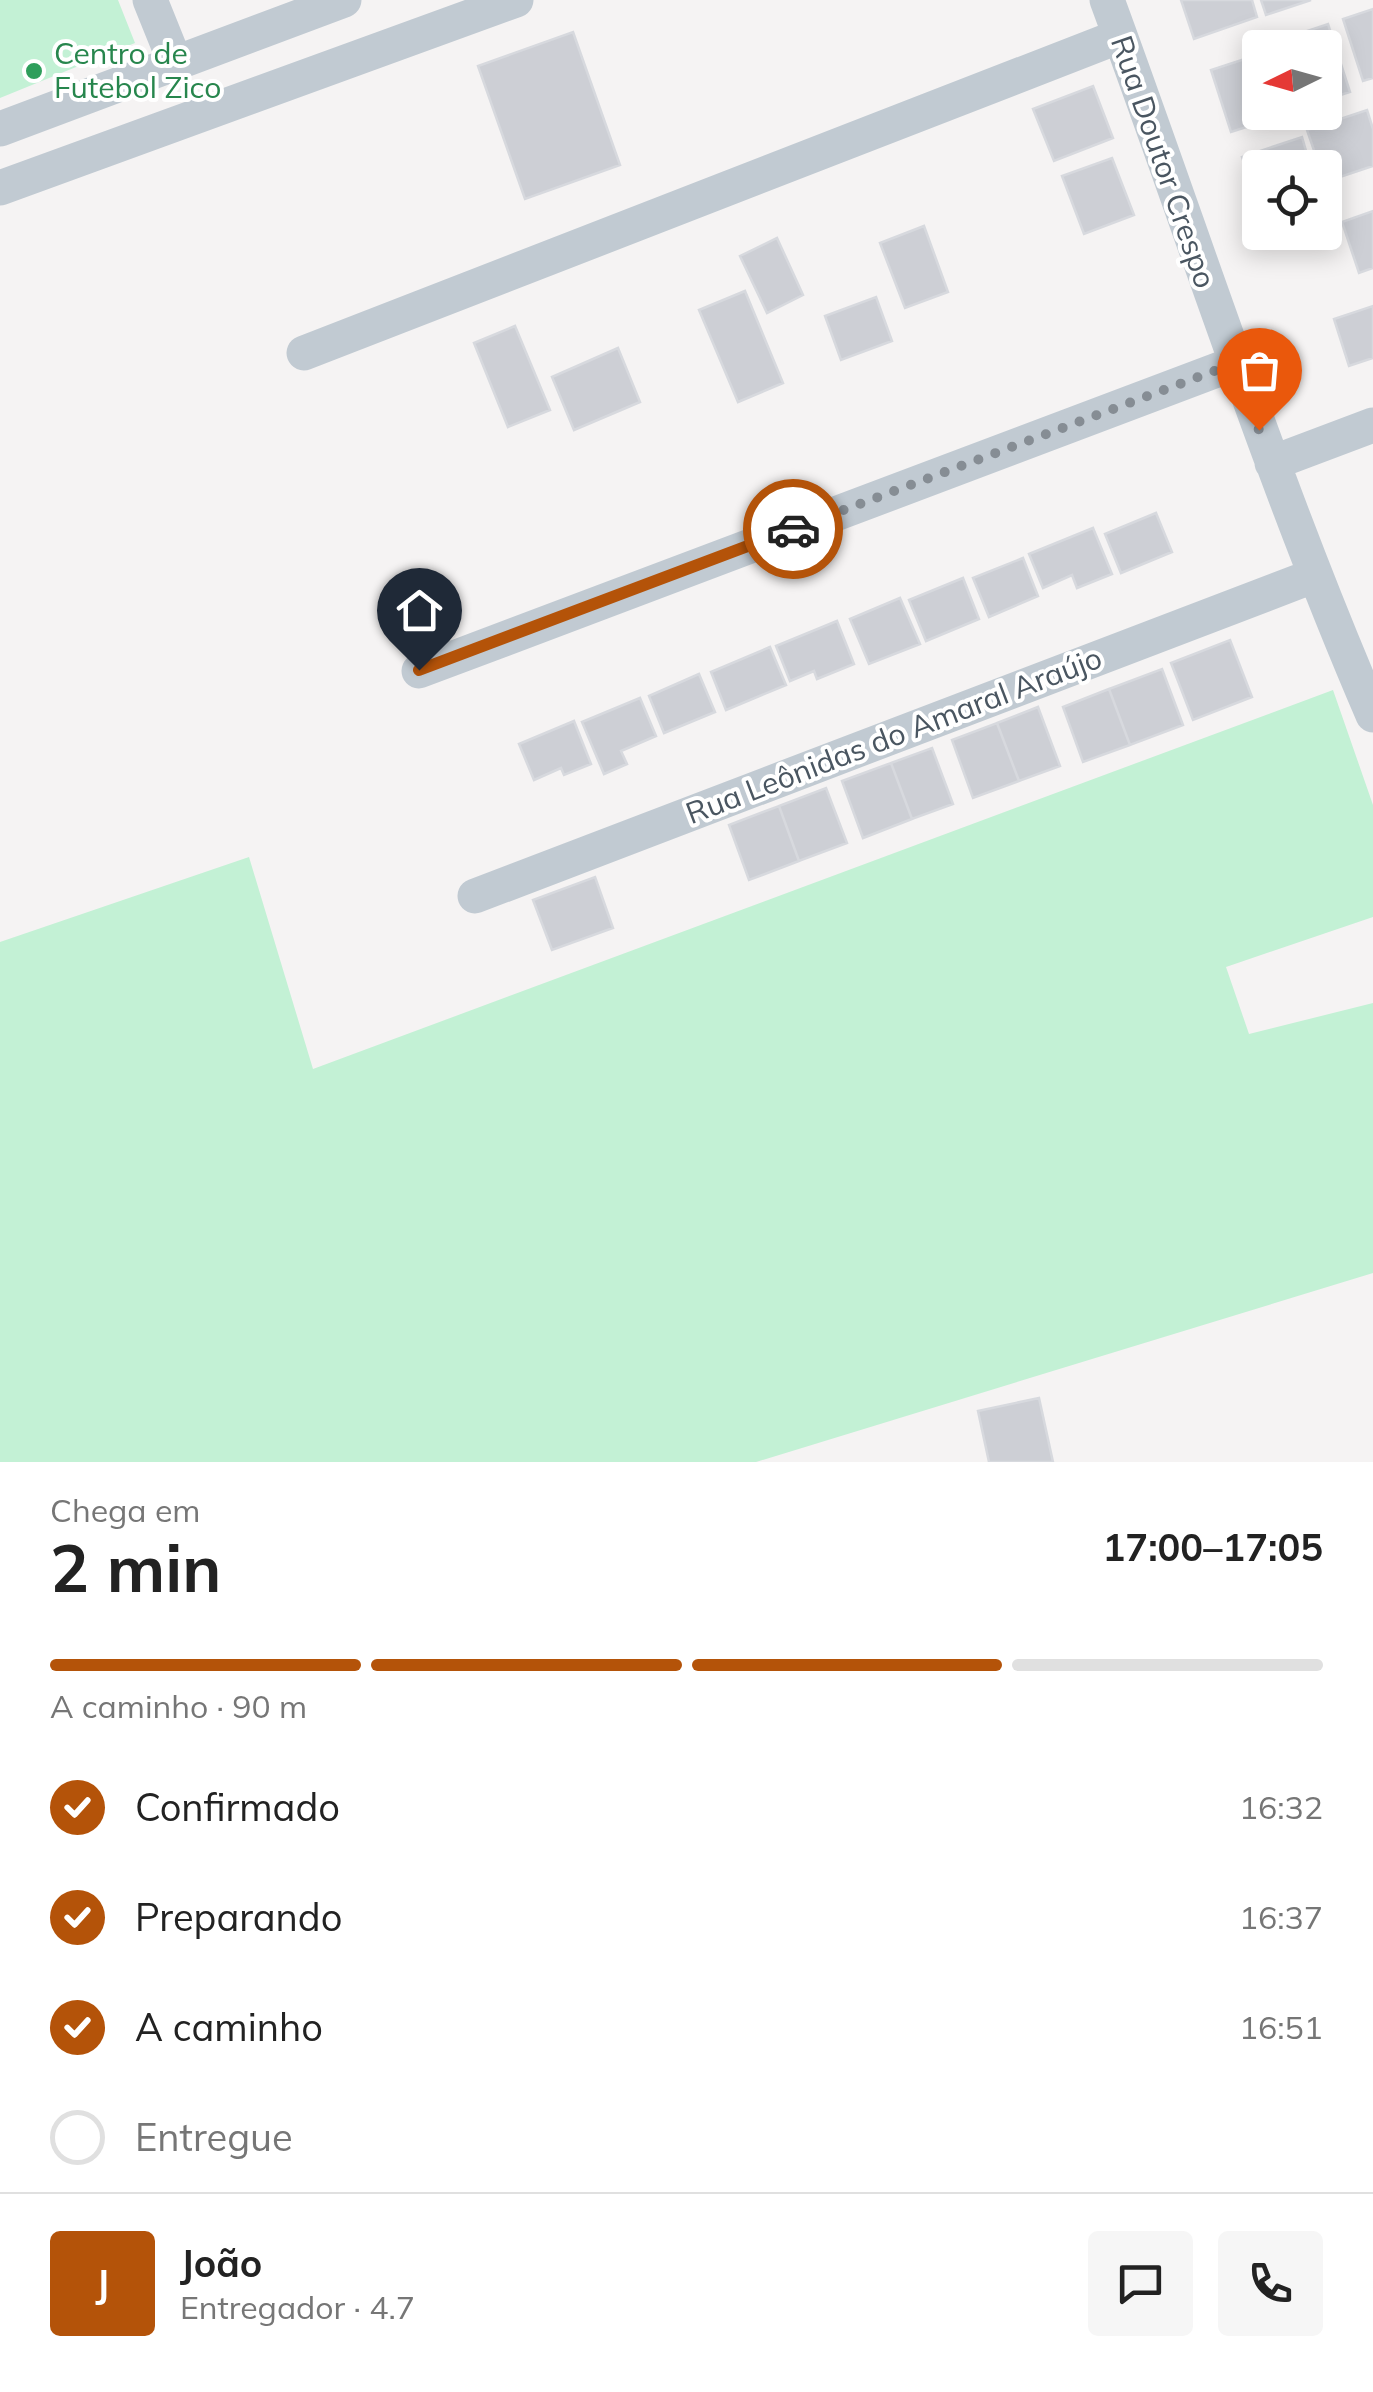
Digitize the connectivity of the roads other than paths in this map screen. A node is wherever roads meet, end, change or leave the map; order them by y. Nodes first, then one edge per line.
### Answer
1 (150, 0) edge
2 (344, 0) edge
3 (516, 0) edge
4 (1107, 0) edge
5 (1120, 36) junction
6 (175, 62) junction
7 (0, 129) edge
8 (0, 188) edge
9 (304, 352) dead end
10 (1233, 364) junction
11 (1373, 425) edge
12 (1272, 463) junction
13 (1313, 576) junction
14 (419, 670) dead end
15 (1373, 715) edge
16 (475, 896) dead end

1 - 6 street
2 - 6 street
3 - 8 street
4 - 5 street, Rua Doutor Crespo
5 - 9 street
5 - 10 street, Rua Doutor Crespo
6 - 7 street
10 - 12 street, Rua Doutor Crespo
10 - 14 street
11 - 12 street
12 - 13 street, Rua Doutor Crespo
13 - 15 street, Rua Doutor Crespo
13 - 16 street, Rua Leônidas do Amaral Araújo

